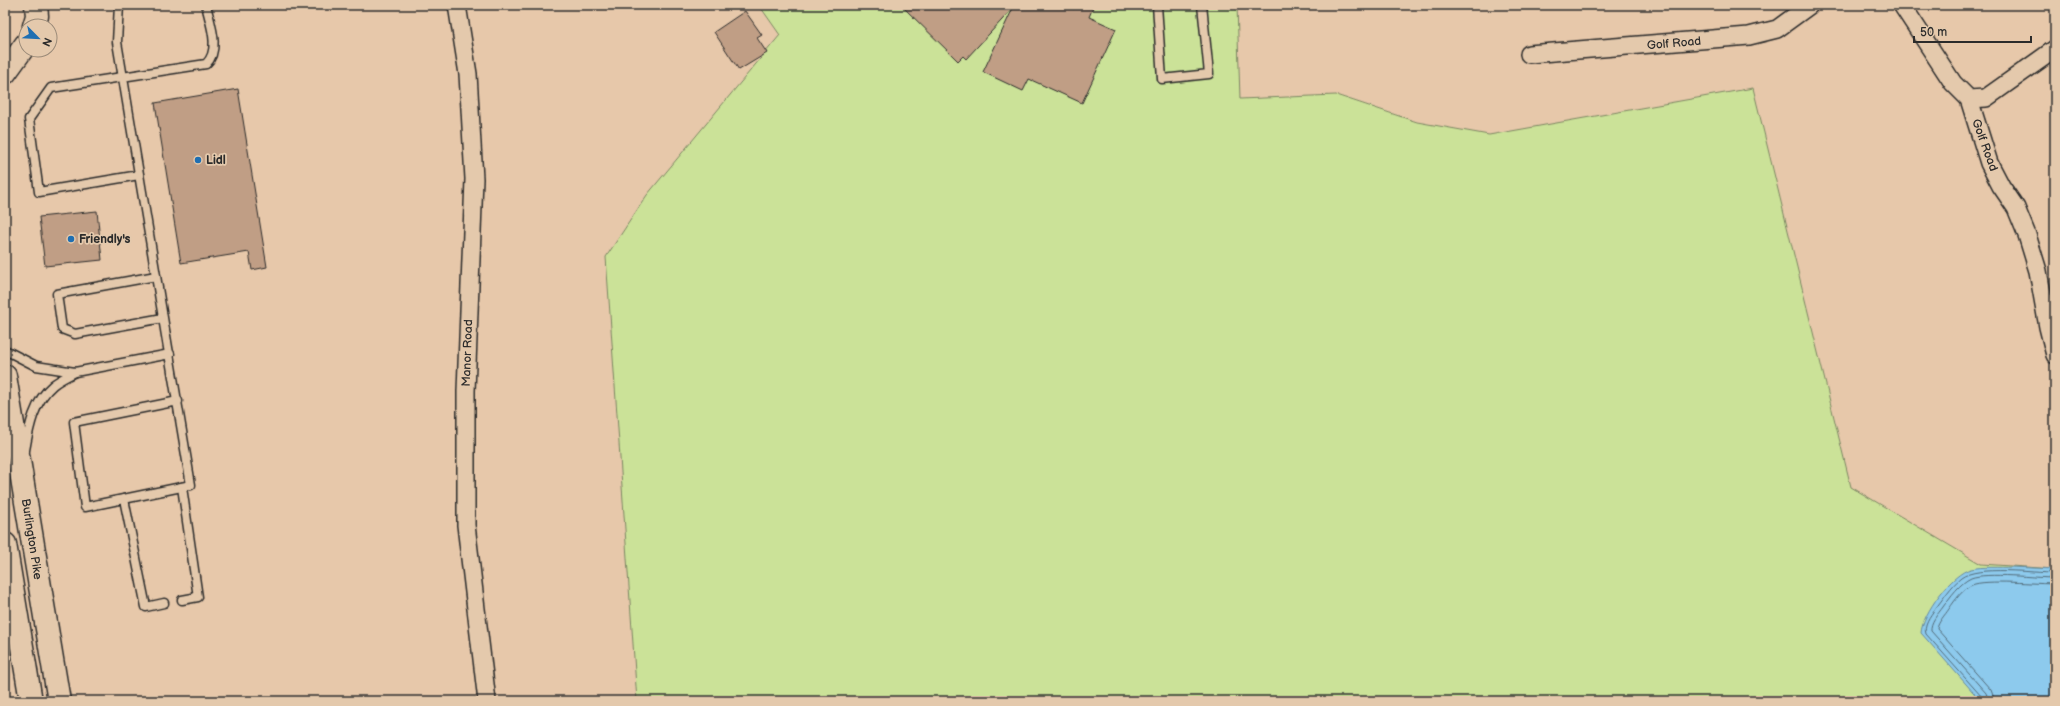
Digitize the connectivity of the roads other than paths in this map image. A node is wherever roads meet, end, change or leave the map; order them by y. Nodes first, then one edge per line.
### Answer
1 (36, 5) edge
2 (119, 5) edge
3 (206, 5) edge
4 (457, 5) edge
5 (1156, 5) edge
6 (1202, 5) edge
7 (1902, 5) edge
8 (1807, 6) edge
9 (36, 18) edge
10 (2055, 49) edge
11 (1528, 54) dead end
12 (18, 55) edge
13 (5, 73) edge
14 (122, 76) junction
15 (1969, 99) junction
16 (139, 175) junction
17 (156, 276) junction
18 (163, 318) junction
19 (5, 350) edge
20 (170, 354) junction
21 (2055, 355) edge
22 (75, 372) junction
23 (5, 376) edge
24 (178, 401) junction
25 (21, 472) junction
26 (182, 487) junction
27 (124, 499) junction
28 (6, 552) edge
29 (182, 600) dead end
30 (164, 603) dead end
31 (32, 701) edge
32 (59, 701) edge
33 (487, 701) edge

1 - 9 highway
2 - 14 lane
3 - 14 lane
4 - 33 street, Manor Road
5 - 6 lane
7 - 15 street, Golf Road
8 - 11 street, Golf Road
10 - 15 street
12 - 13 highway
14 - 16 lane
14 - 16 lane
15 - 21 street, Golf Road
16 - 17 lane
17 - 18 lane
17 - 18 lane
18 - 20 lane
19 - 22 lane
20 - 22 lane
20 - 24 lane
22 - 25 lane
23 - 25 highway, Burlington Pike
24 - 26 lane
24 - 27 lane
25 - 32 highway, Burlington Pike
26 - 27 lane
26 - 29 lane
27 - 30 lane
28 - 31 highway

